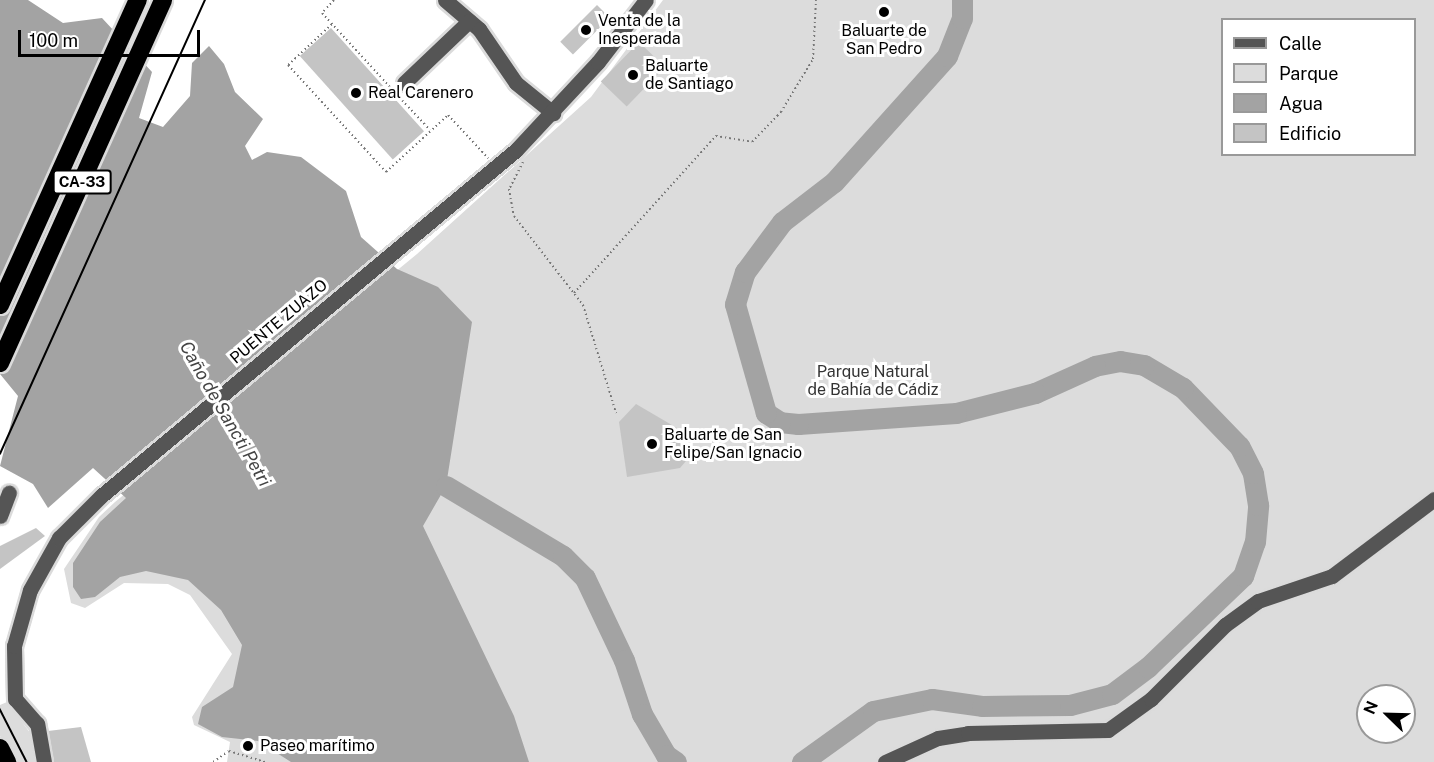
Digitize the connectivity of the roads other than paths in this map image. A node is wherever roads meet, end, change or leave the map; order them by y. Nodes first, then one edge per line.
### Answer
1 (138, 0) edge
2 (164, 0) edge
3 (445, 0) edge
4 (646, 0) edge
5 (469, 21) junction
6 (405, 82) dead end
7 (553, 113) junction
8 (0, 305) edge
9 (0, 363) edge
10 (9, 493) dead end
11 (1434, 499) edge
12 (0, 516) edge
13 (7, 645) edge
14 (0, 748) edge
15 (7, 762) edge
16 (44, 762) edge
17 (885, 762) edge

1 - 8 highway, CA-33
2 - 9 highway, CA-33
3 - 5 street
4 - 7 street, PUENTE ZUAZO
5 - 6 street
5 - 7 street
7 - 13 street, PUENTE ZUAZO
10 - 12 street
11 - 17 street
13 - 16 street, PUENTE ZUAZO
14 - 15 highway

